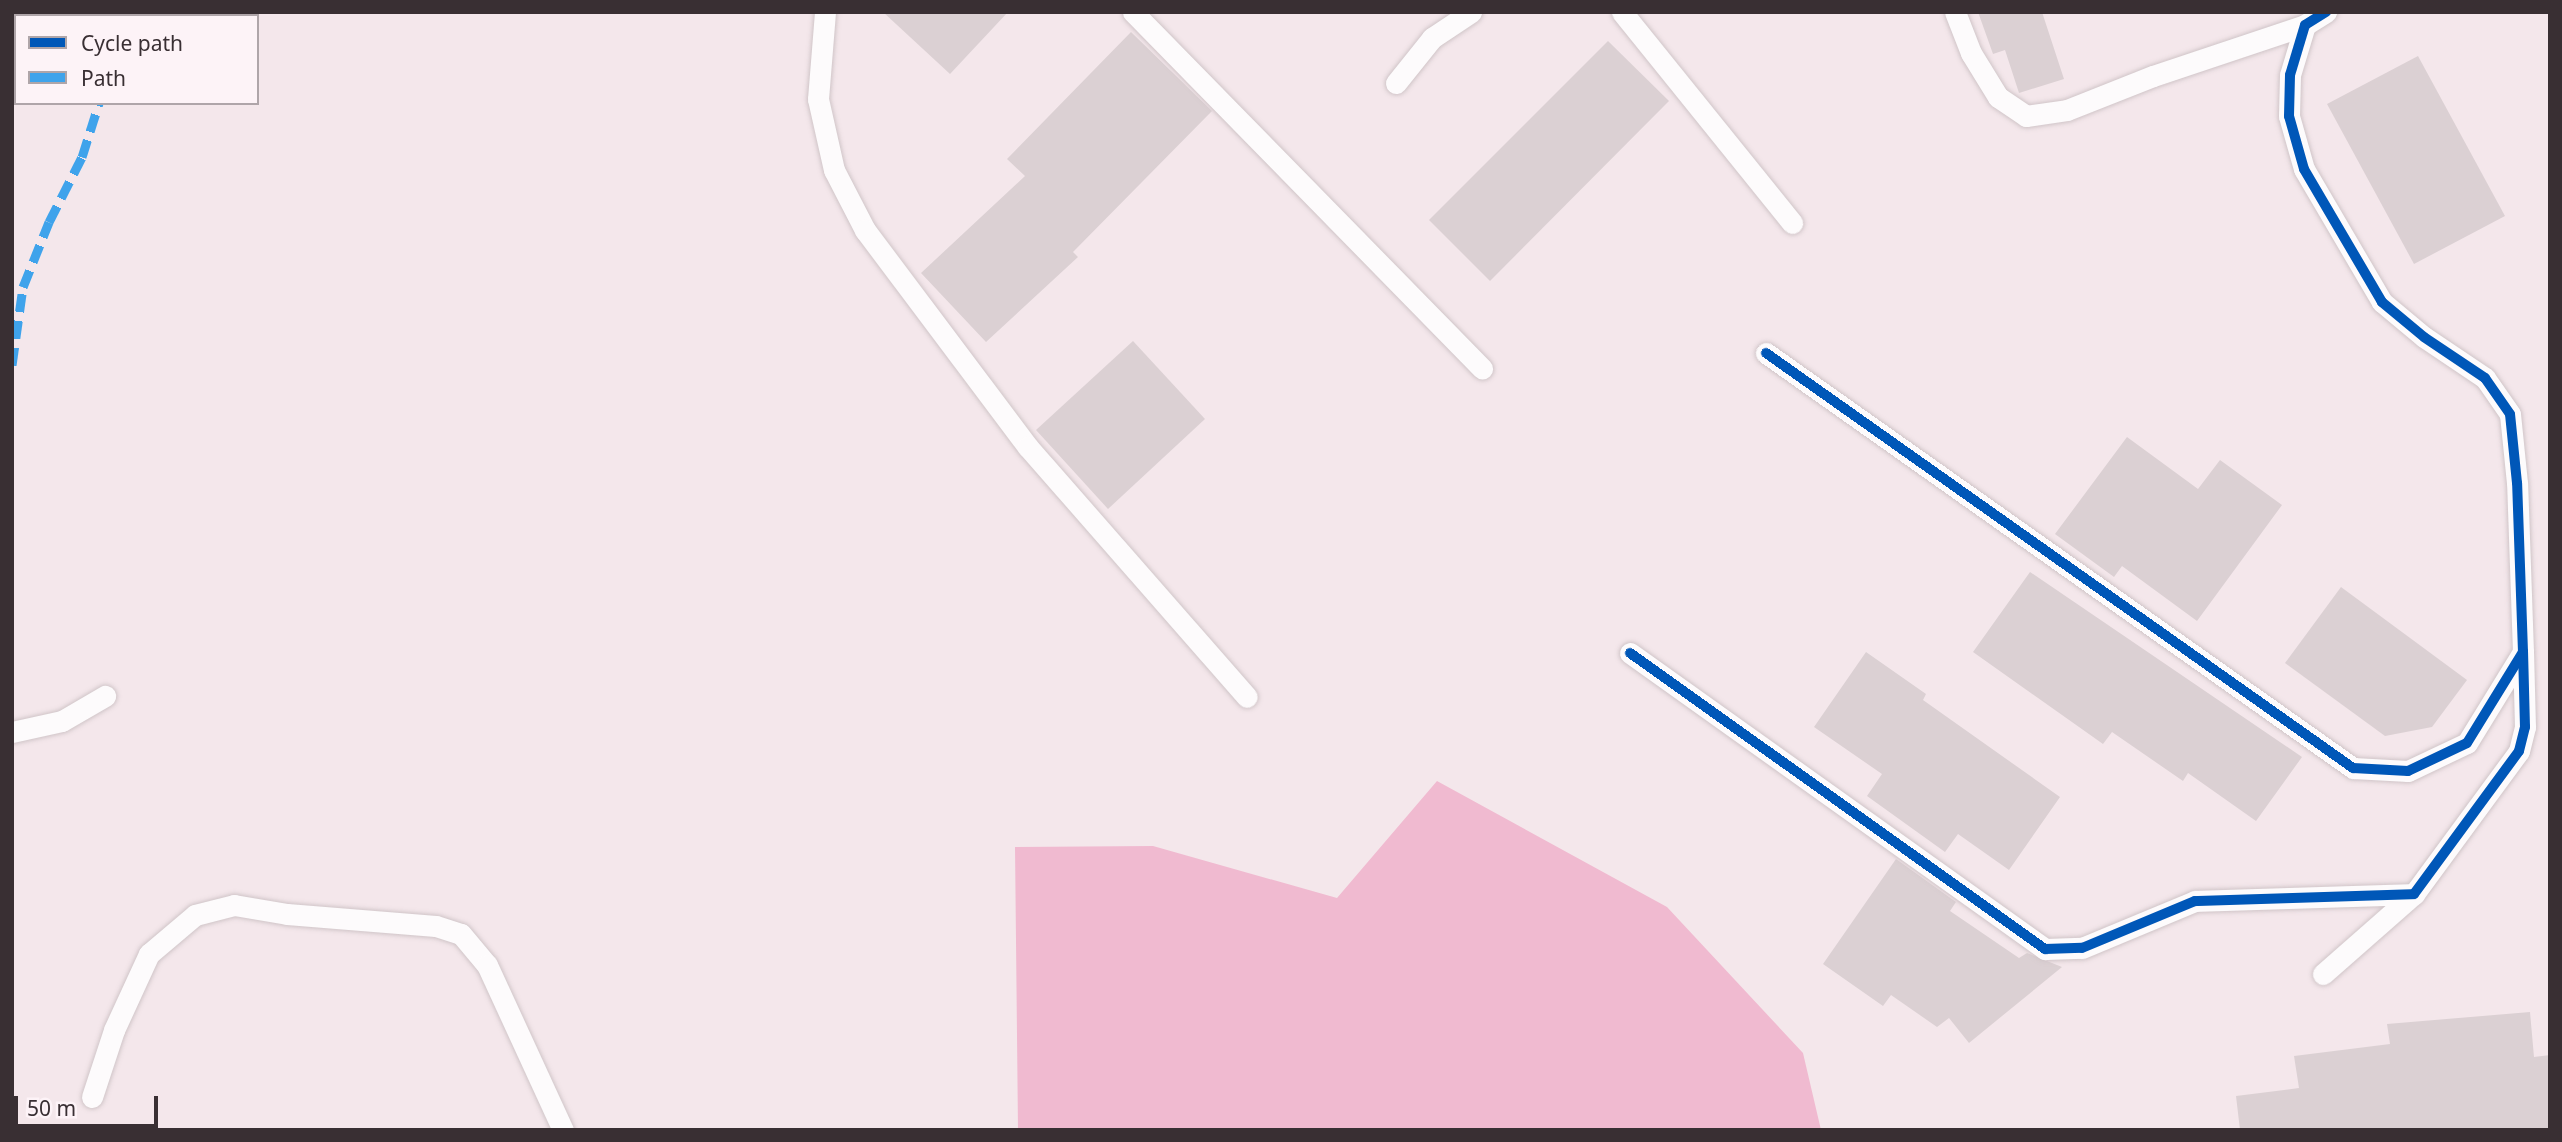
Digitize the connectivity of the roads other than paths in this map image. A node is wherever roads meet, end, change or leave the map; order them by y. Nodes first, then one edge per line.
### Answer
1 (825, 12) edge
2 (1133, 12) edge
3 (1471, 12) edge
4 (1622, 12) edge
5 (1955, 12) edge
6 (2326, 12) edge
7 (2305, 25) junction
8 (1396, 83) dead end
9 (1792, 223) dead end
10 (1766, 353) dead end
11 (1482, 369) dead end
12 (2522, 652) junction
13 (1630, 653) dead end
14 (105, 696) dead end
15 (1247, 697) dead end
16 (12, 732) edge
17 (2414, 894) junction
18 (2323, 974) dead end
19 (92, 1097) dead end
20 (563, 1130) edge

1 - 15 street
2 - 11 street
3 - 8 street
4 - 9 street
5 - 7 street
6 - 7 street
7 - 12 street
10 - 12 street
12 - 17 street
13 - 17 street
14 - 16 street
17 - 18 street
19 - 20 street

